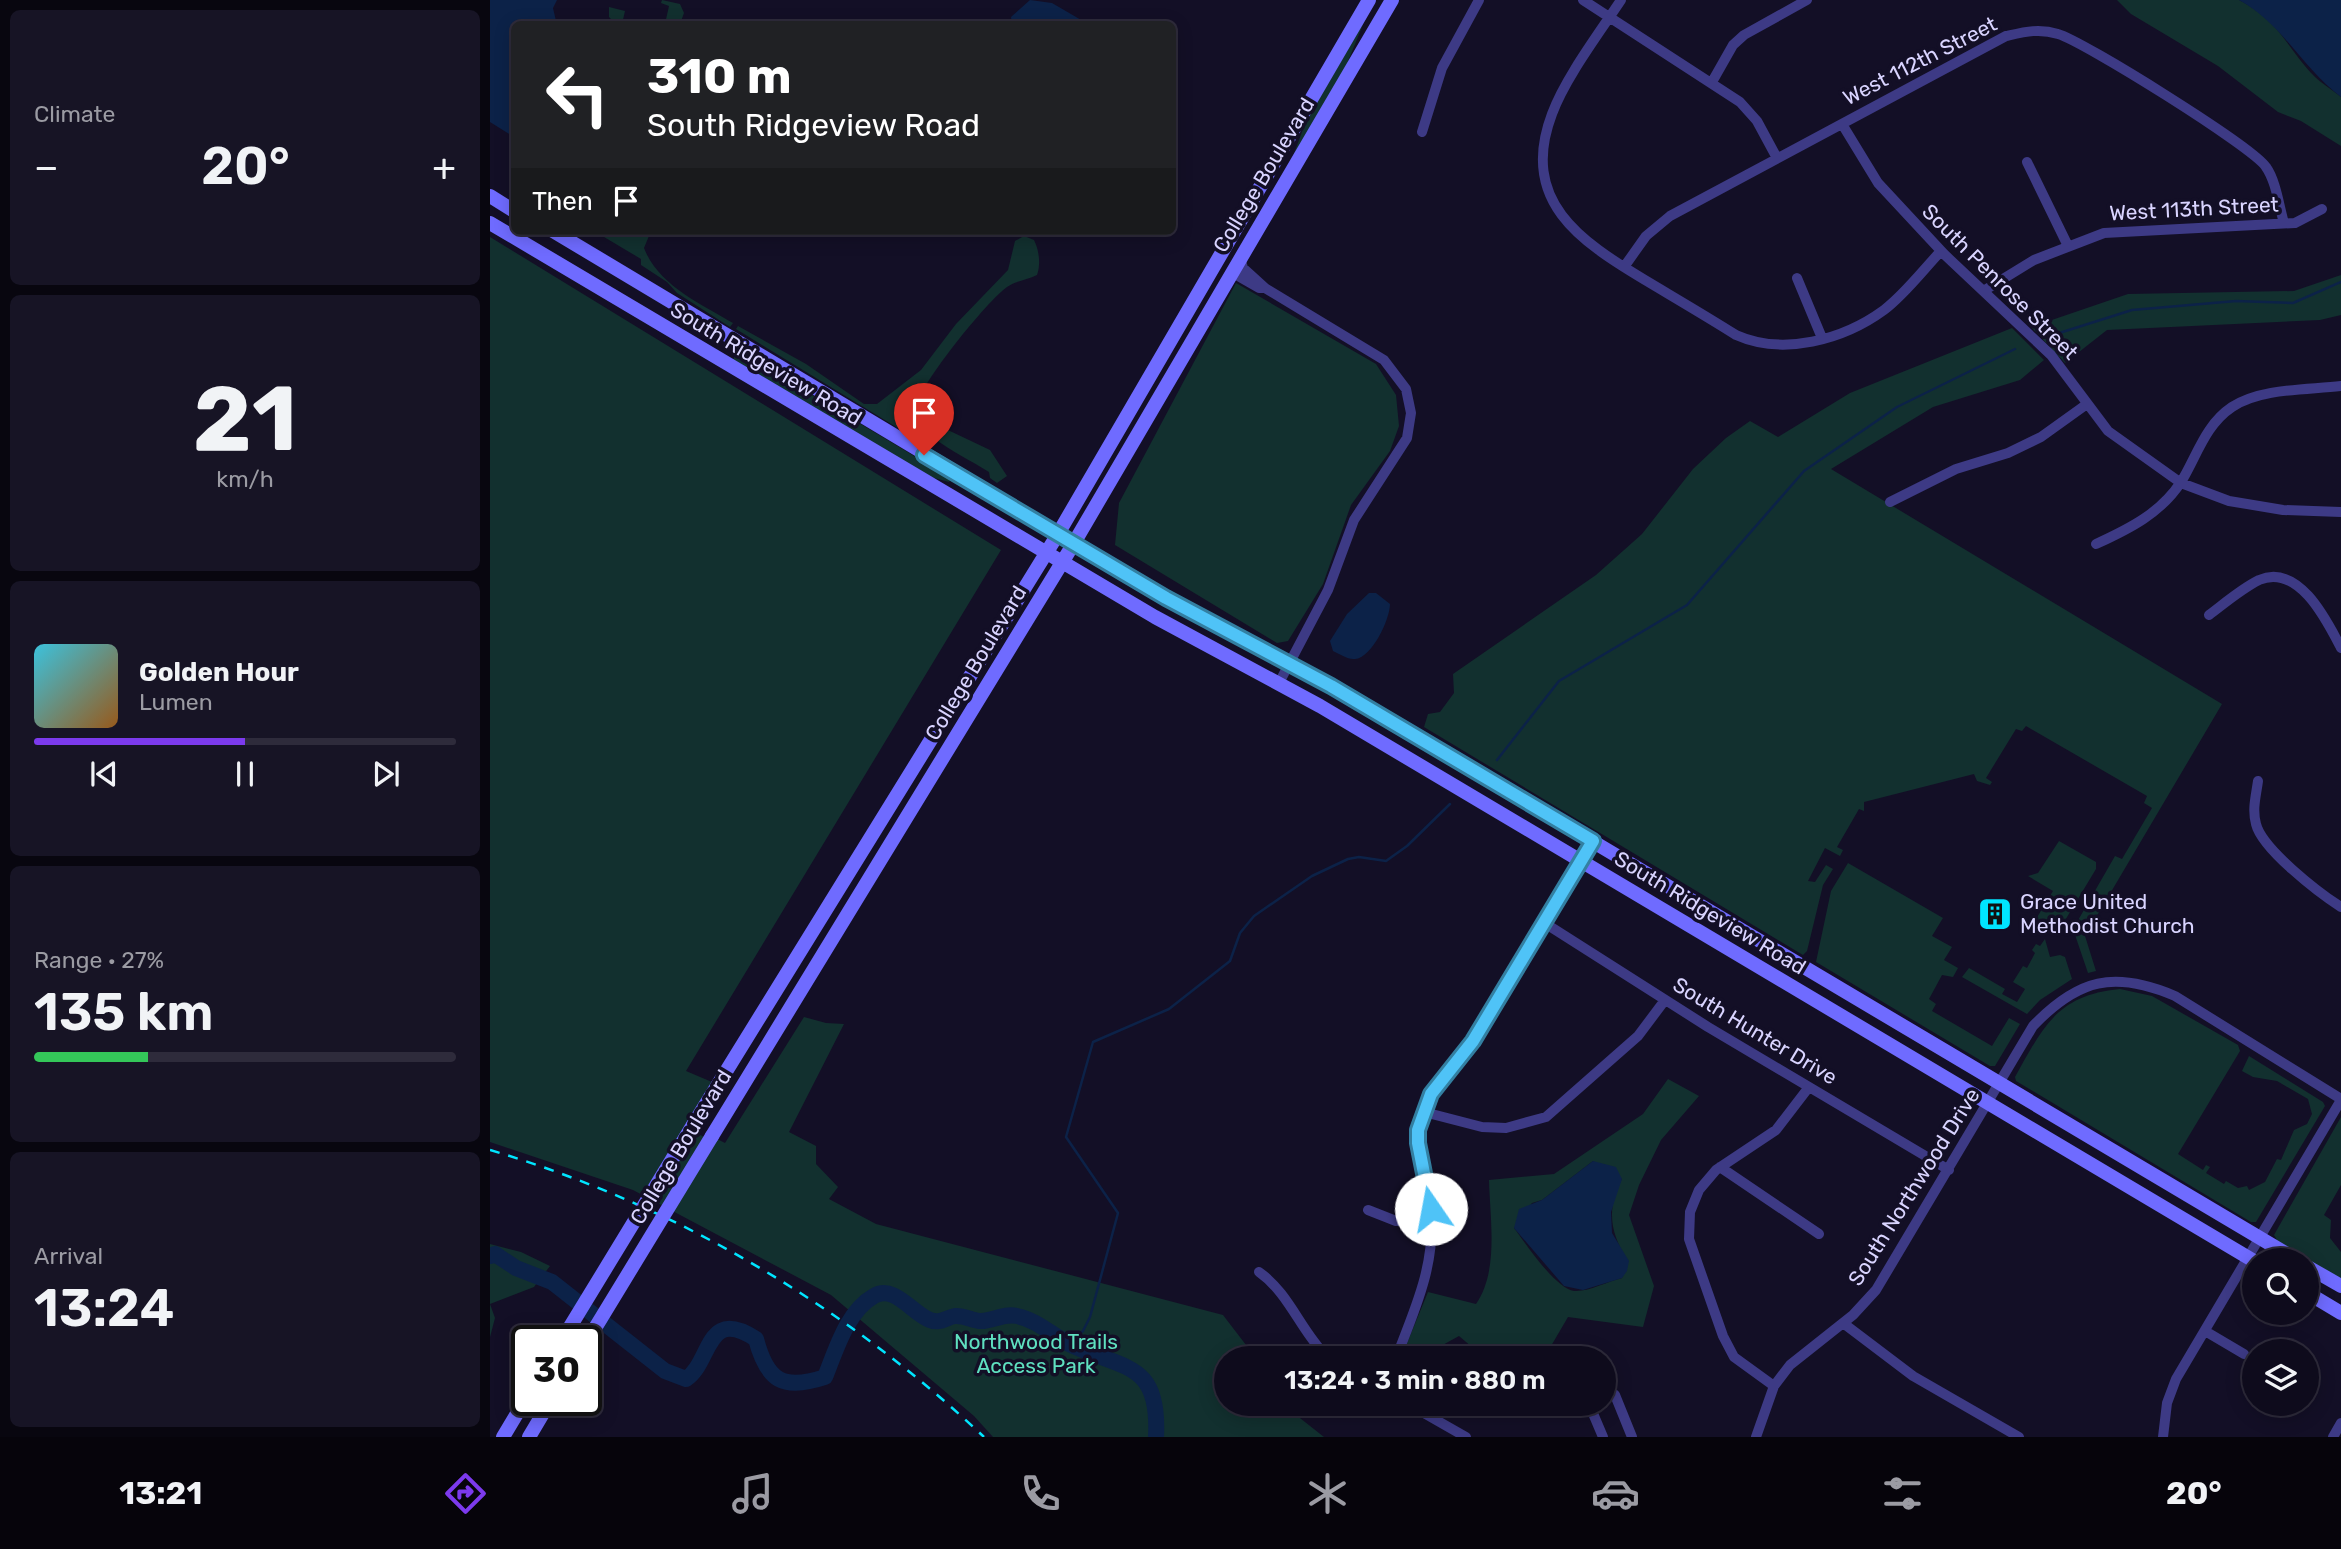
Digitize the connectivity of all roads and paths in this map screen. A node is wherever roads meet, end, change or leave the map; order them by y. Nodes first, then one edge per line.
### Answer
1 (1368, 0) edge
2 (1392, 0) edge
3 (1479, 0) edge
4 (1583, 0) edge
5 (1621, 0) edge
6 (1807, 0) edge
7 (1610, 17) junction
8 (1712, 82) junction
9 (1842, 124) junction
10 (1422, 132) dead end
11 (1777, 158) junction
12 (2027, 162) dead end
13 (490, 196) edge
14 (511, 209) edge
15 (2322, 209) dead end
16 (490, 223) edge
17 (2284, 223) junction
18 (560, 235) edge
19 (2068, 246) junction
20 (1941, 251) junction
21 (1218, 258) junction
22 (1235, 266) junction
23 (1624, 267) junction
24 (1797, 278) dead end
25 (1265, 288) junction
26 (1985, 290) junction
27 (1822, 338) junction
28 (2341, 386) edge
29 (2087, 404) junction
30 (2181, 483) junction
31 (1890, 502) dead end
32 (2341, 512) edge
33 (1058, 534) junction
34 (1074, 543) junction
35 (2096, 544) dead end
36 (1046, 553) junction
37 (1063, 562) junction
38 (2208, 615) dead end
39 (2341, 648) edge
40 (1289, 662) junction
41 (1279, 683) junction
42 (2258, 781) dead end
43 (1593, 841) junction
44 (1581, 860) junction
45 (2341, 907) edge
46 (1543, 922) junction
47 (1665, 1000) junction
48 (2001, 1083) junction
49 (1809, 1087) junction
50 (2341, 1100) edge
51 (1990, 1103) junction
52 (1424, 1112) junction
53 (1720, 1167) junction
54 (1949, 1170) junction
55 (1368, 1210) dead end
56 (1432, 1222) junction
57 (1819, 1234) dead end
58 (2262, 1239) junction
59 (2258, 1248) edge
60 (2277, 1248) edge
61 (2242, 1253) edge
62 (1259, 1272) dead end
63 (2319, 1273) edge
64 (2242, 1274) edge
65 (2341, 1286) edge
66 (2319, 1300) edge
67 (2341, 1313) edge
68 (1843, 1323) junction
69 (571, 1325) edge
70 (597, 1325) edge
71 (2205, 1331) junction
72 (1318, 1346) edge
73 (1400, 1346) edge
74 (2242, 1353) edge
75 (1774, 1386) junction
76 (1616, 1397) edge
77 (516, 1416) edge
78 (541, 1416) edge
79 (1429, 1416) edge
80 (1593, 1416) edge
81 (2341, 1423) edge
82 (1599, 1436) edge
83 (503, 1437) edge
84 (529, 1437) edge
85 (1466, 1437) edge
86 (1632, 1437) edge
87 (1756, 1437) edge
88 (2019, 1437) edge
89 (2162, 1437) edge
90 (2333, 1437) edge

1 - 21 main road, College Boulevard
2 - 22 main road, College Boulevard
3 - 10 street
4 - 7 street
5 - 7 street
6 - 8 street
7 - 8 street
7 - 23 street
8 - 11 street
9 - 11 street, West 112th Street
9 - 17 street, West 112th Street
9 - 20 street, South Penrose Street
11 - 23 street, West 112th Street
12 - 19 street
13 - 14 main road
15 - 17 street, West 113th Street
16 - 36 main road, South Ridgeview Road
17 - 19 street, West 113th Street
18 - 33 main road, South Ridgeview Road
19 - 26 street, West 113th Street
20 - 26 street, South Penrose Street
20 - 27 street
21 - 22 street
21 - 33 main road, College Boulevard
22 - 25 street
22 - 25 street
22 - 34 main road, College Boulevard
23 - 27 street
24 - 27 street
25 - 40 street
26 - 29 street, South Penrose Street
28 - 30 street
29 - 30 street, South Penrose Street
29 - 31 street
30 - 32 street, South Penrose Street
30 - 35 street
33 - 34 main road, South Ridgeview Road
33 - 36 main road, College Boulevard
34 - 37 main road, College Boulevard
34 - 40 main road, South Ridgeview Road
36 - 37 main road, South Ridgeview Road
36 - 69 main road, College Boulevard, bridge
37 - 41 main road, South Ridgeview Road
37 - 70 main road, College Boulevard, bridge
38 - 39 street
40 - 41 street
40 - 43 main road, South Ridgeview Road
41 - 44 main road, South Ridgeview Road
42 - 45 street
43 - 44 street
43 - 48 main road, South Ridgeview Road
44 - 46 street
44 - 51 main road, South Ridgeview Road
46 - 47 street, South Hunter Drive
46 - 52 street
47 - 49 street, South Hunter Drive
47 - 52 street
48 - 50 street, South Northwood Drive
48 - 51 street, South Northwood Drive
48 - 58 main road, South Ridgeview Road
49 - 53 street
49 - 54 street, South Hunter Drive
50 - 58 street
51 - 54 street, South Northwood Drive
51 - 61 main road, South Ridgeview Road
52 - 56 street
53 - 57 street
53 - 75 street
54 - 68 street, South Northwood Drive
55 - 56 street
56 - 73 street
58 - 59 street
58 - 60 main road, South Ridgeview Road
62 - 72 street
63 - 65 main road
64 - 71 street
66 - 67 main road
68 - 75 street, South Northwood Drive
68 - 88 street
71 - 74 street
71 - 89 street
75 - 87 street, South Northwood Drive
76 - 86 street
77 - 83 main road
78 - 84 main road
79 - 85 street
80 - 82 street
81 - 90 street

